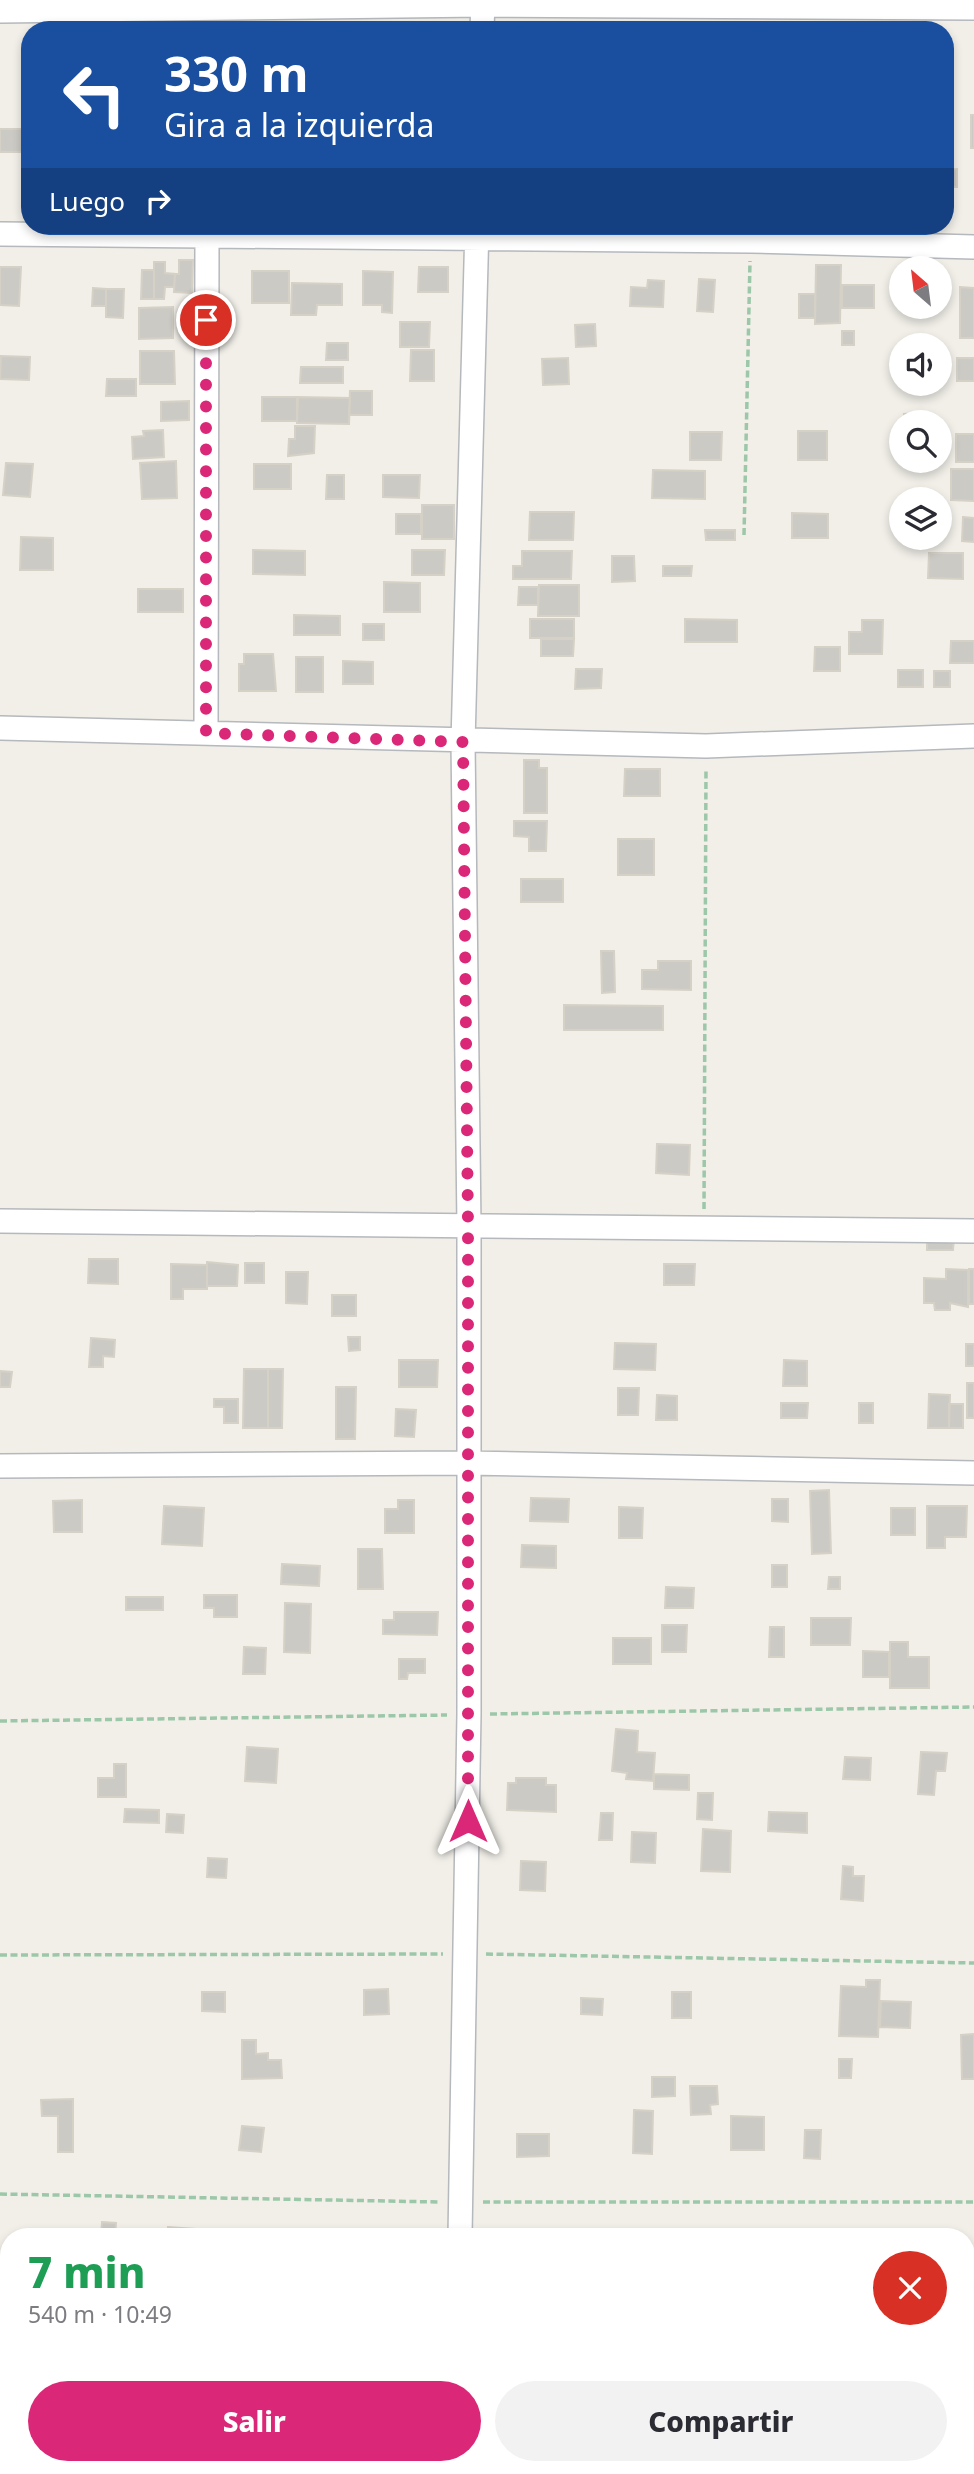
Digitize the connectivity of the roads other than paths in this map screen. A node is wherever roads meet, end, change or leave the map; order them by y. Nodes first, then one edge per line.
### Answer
1 (483, 3) edge
2 (974, 8) edge
3 (0, 11) edge
4 (482, 21) edge
5 (0, 234) edge
6 (21, 234) edge
7 (52, 235) edge
8 (369, 235) edge
9 (477, 235) edge
10 (538, 235) edge
11 (207, 238) junction
12 (974, 247) edge
13 (0, 728) edge
14 (206, 733) junction
15 (974, 736) edge
16 (463, 742) junction
17 (0, 1221) edge
18 (468, 1226) junction
19 (974, 1231) edge
20 (467, 1463) junction
21 (0, 1466) edge
22 (974, 1473) edge
23 (460, 2228) edge

1 - 2 street
1 - 3 street
1 - 4 street
5 - 6 street
7 - 11 street
8 - 11 street
9 - 16 street
10 - 12 street
11 - 14 street
13 - 14 street
14 - 16 street
15 - 16 street
16 - 18 street
17 - 18 street
18 - 19 street
18 - 20 street
20 - 21 street
20 - 22 street
20 - 23 street

